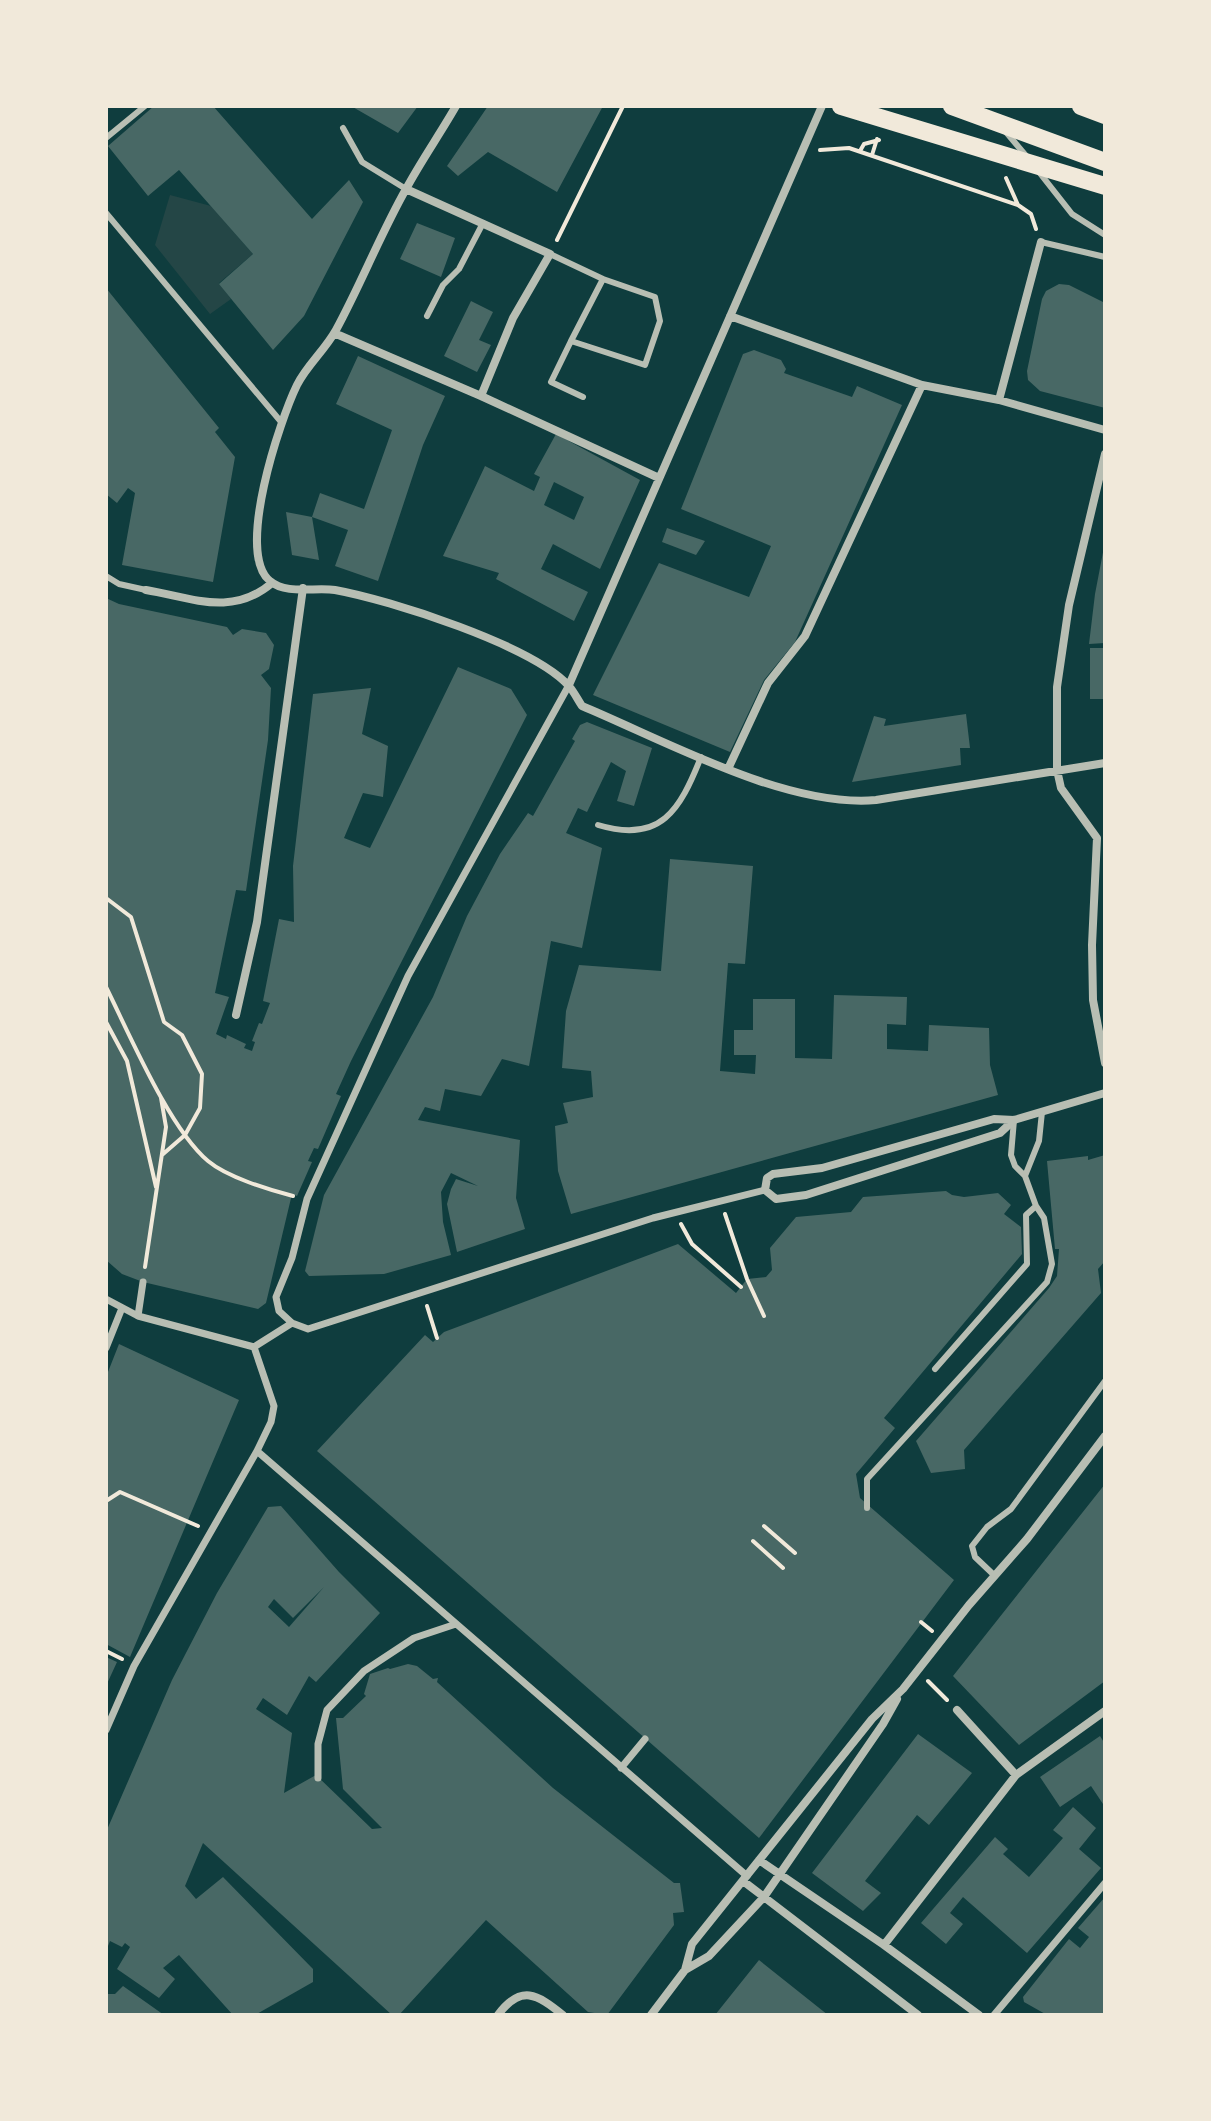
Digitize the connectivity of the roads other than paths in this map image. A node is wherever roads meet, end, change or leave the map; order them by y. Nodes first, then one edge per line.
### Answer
1 (145, 106) edge
2 (456, 106) edge
3 (822, 106) edge
4 (841, 106) edge
5 (952, 106) edge
6 (1081, 106) edge
7 (1105, 115) edge
8 (998, 123) junction
9 (343, 128) dead end
10 (106, 138) edge
11 (1105, 162) edge
12 (1033, 165) junction
13 (1105, 186) edge
14 (406, 189) junction
15 (106, 213) edge
16 (483, 223) junction
17 (1105, 235) edge
18 (1041, 242) joint
19 (550, 254) junction
20 (1105, 257) edge
21 (603, 279) junction
22 (427, 316) dead end
23 (730, 316) junction
24 (334, 333) junction
25 (571, 341) junction
26 (922, 385) junction
27 (481, 396) junction
28 (583, 397) dead end
29 (999, 400) junction
30 (282, 423) junction
31 (1105, 430) edge
32 (1105, 454) edge
33 (659, 478) junction
34 (106, 576) edge
35 (272, 583) junction
36 (303, 588) junction
37 (146, 590) joint
38 (569, 685) junction
39 (701, 757) junction
40 (1105, 763) edge
41 (728, 769) junction
42 (1057, 770) junction
43 (598, 825) dead end
44 (236, 1015) dead end
45 (1105, 1063) edge
46 (1105, 1093) edge
47 (1042, 1112) junction
48 (1014, 1120) junction
49 (1025, 1176) junction
50 (765, 1190) junction
51 (1036, 1206) junction
52 (143, 1282) road end
53 (106, 1299) edge
54 (122, 1308) junction
55 (138, 1316) junction
56 (292, 1323) junction
57 (254, 1347) junction
58 (106, 1348) edge
59 (935, 1369) dead end
60 (1105, 1381) edge
61 (1105, 1436) edge
62 (257, 1451) junction
63 (867, 1508) dead end
64 (995, 1576) junction
65 (456, 1624) junction
66 (903, 1689) junction
67 (957, 1710) road end
68 (1105, 1711) edge
69 (106, 1730) edge
70 (645, 1739) dead end
71 (621, 1768) junction
72 (1016, 1775) junction
73 (318, 1778) dead end
74 (759, 1860) junction
75 (780, 1876) junction
76 (745, 1878) junction
77 (1105, 1883) edge
78 (764, 1897) junction
79 (884, 1945) junction
80 (685, 1970) junction
81 (498, 2015) edge
82 (563, 2015) edge
83 (651, 2015) edge
84 (918, 2015) edge
85 (979, 2015) edge
86 (994, 2015) edge

1 - 10 lane
2 - 14 street
3 - 23 street
4 - 12 main road
5 - 8 main road
6 - 7 main road
8 - 11 main road
8 - 12 lane
9 - 14 lane
12 - 13 main road
12 - 17 lane
14 - 16 street
14 - 24 street
15 - 30 lane
16 - 19 street
16 - 22 lane
18 - 20 lane
18 - 29 street
19 - 21 lane
19 - 27 street
21 - 25 lane
21 - 25 lane
23 - 26 street
23 - 33 street
24 - 27 street
24 - 30 street
25 - 28 lane
26 - 29 street
26 - 41 street
27 - 33 street
29 - 31 street
30 - 35 street
32 - 42 street
33 - 38 street
34 - 37 lane
35 - 36 street
35 - 37 street
36 - 38 street
36 - 44 street
38 - 39 street
38 - 56 street
39 - 41 street
39 - 43 lane
40 - 42 street
41 - 42 street
42 - 45 street
46 - 47 street
47 - 48 street
47 - 49 lane
48 - 49 lane
48 - 50 street
48 - 50 street
49 - 51 lane
50 - 56 street
51 - 59 lane
51 - 63 lane
52 - 55 street
53 - 54 street
54 - 55 street
54 - 58 street
55 - 57 street
56 - 57 street
57 - 62 street
60 - 64 lane
61 - 64 street
62 - 65 street
62 - 69 street
64 - 66 street
65 - 71 street
65 - 73 street
66 - 74 street
66 - 75 street
67 - 72 street
68 - 72 street
70 - 71 street
71 - 76 street
72 - 79 street
74 - 75 street
74 - 76 street
75 - 78 street
75 - 79 street
76 - 78 street
76 - 80 street
77 - 86 street
78 - 80 street
78 - 84 street
79 - 85 street
80 - 83 street
81 - 82 street

